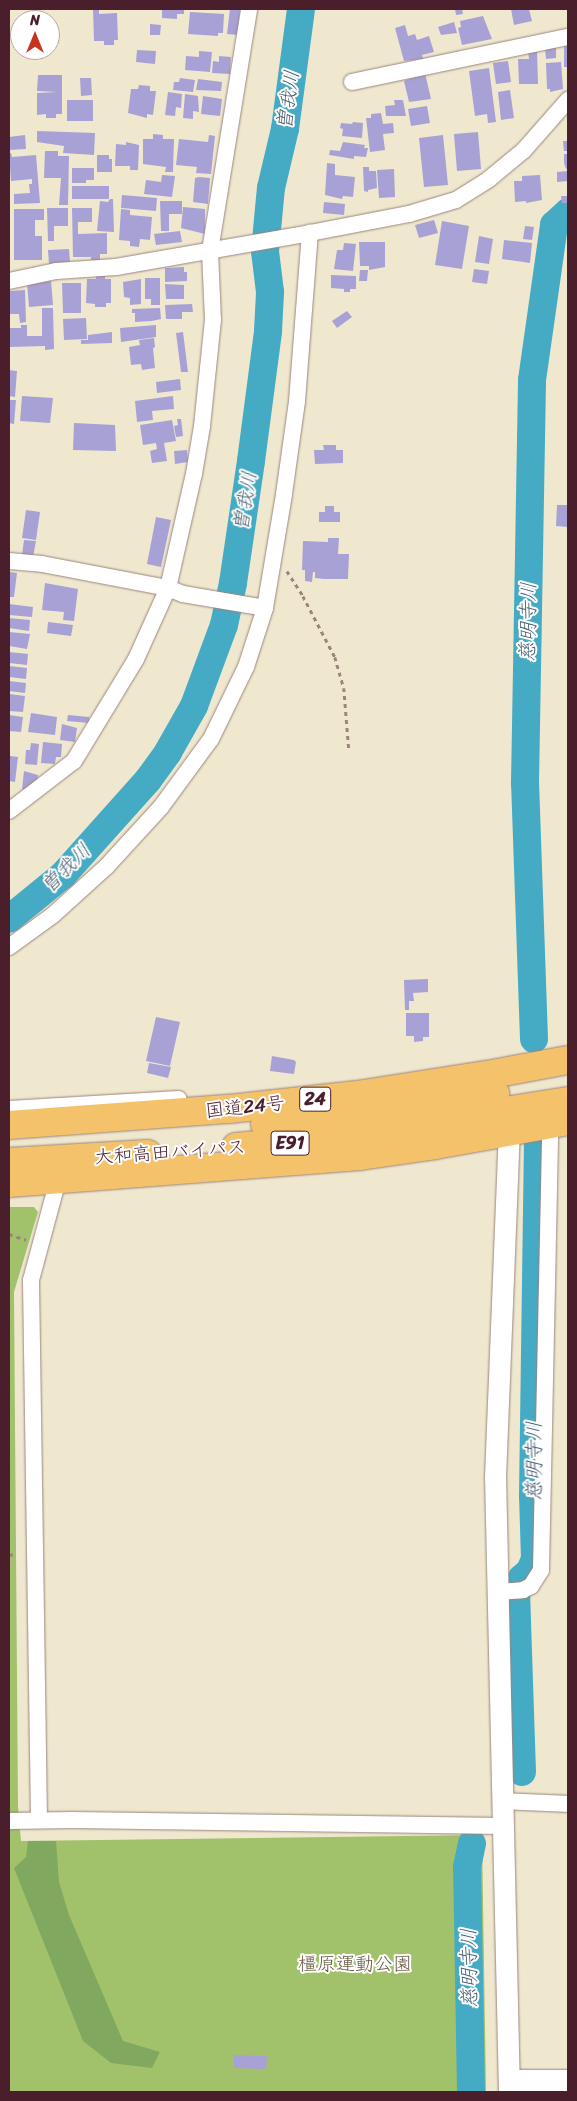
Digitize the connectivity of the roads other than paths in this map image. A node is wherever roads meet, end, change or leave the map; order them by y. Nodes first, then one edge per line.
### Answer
1 (249, 9) edge
2 (568, 37) edge
3 (352, 82) dead end
4 (568, 100) edge
5 (310, 233) junction
6 (210, 251) junction
7 (9, 281) edge
8 (9, 561) edge
9 (176, 591) junction
10 (265, 608) junction
11 (9, 811) edge
12 (9, 947) edge
13 (568, 1060) edge
14 (568, 1082) edge
15 (364, 1094) junction
16 (568, 1101) edge
17 (9, 1109) edge
18 (559, 1123) edge
19 (9, 1125) edge
20 (509, 1133) junction
21 (9, 1142) edge
22 (9, 1162) edge
23 (9, 1183) edge
24 (59, 1185) junction
25 (9, 1194) edge
26 (511, 1591) junction
27 (503, 1801) junction
28 (568, 1804) edge
29 (39, 1820) junction
30 (9, 1821) edge
31 (504, 1826) junction
32 (568, 2080) edge
33 (509, 2086) edge

1 - 6 street
2 - 3 street
4 - 5 street
5 - 6 street
5 - 10 street
6 - 7 street
6 - 9 street
8 - 9 street
9 - 10 street
9 - 11 street
10 - 12 street
13 - 15 highway, 国道24号 / 24
14 - 21 highway, 大和高田バイパス / E91
15 - 17 street
15 - 19 highway, 国道24号 / 24
16 - 22 highway, 大和高田バイパス / E91
18 - 20 highway
18 - 26 street
20 - 24 highway
20 - 26 street
23 - 24 highway
24 - 25 street
24 - 29 street
26 - 27 street
27 - 28 street
27 - 31 street
29 - 30 street
29 - 31 street
31 - 33 street
32 - 33 street

